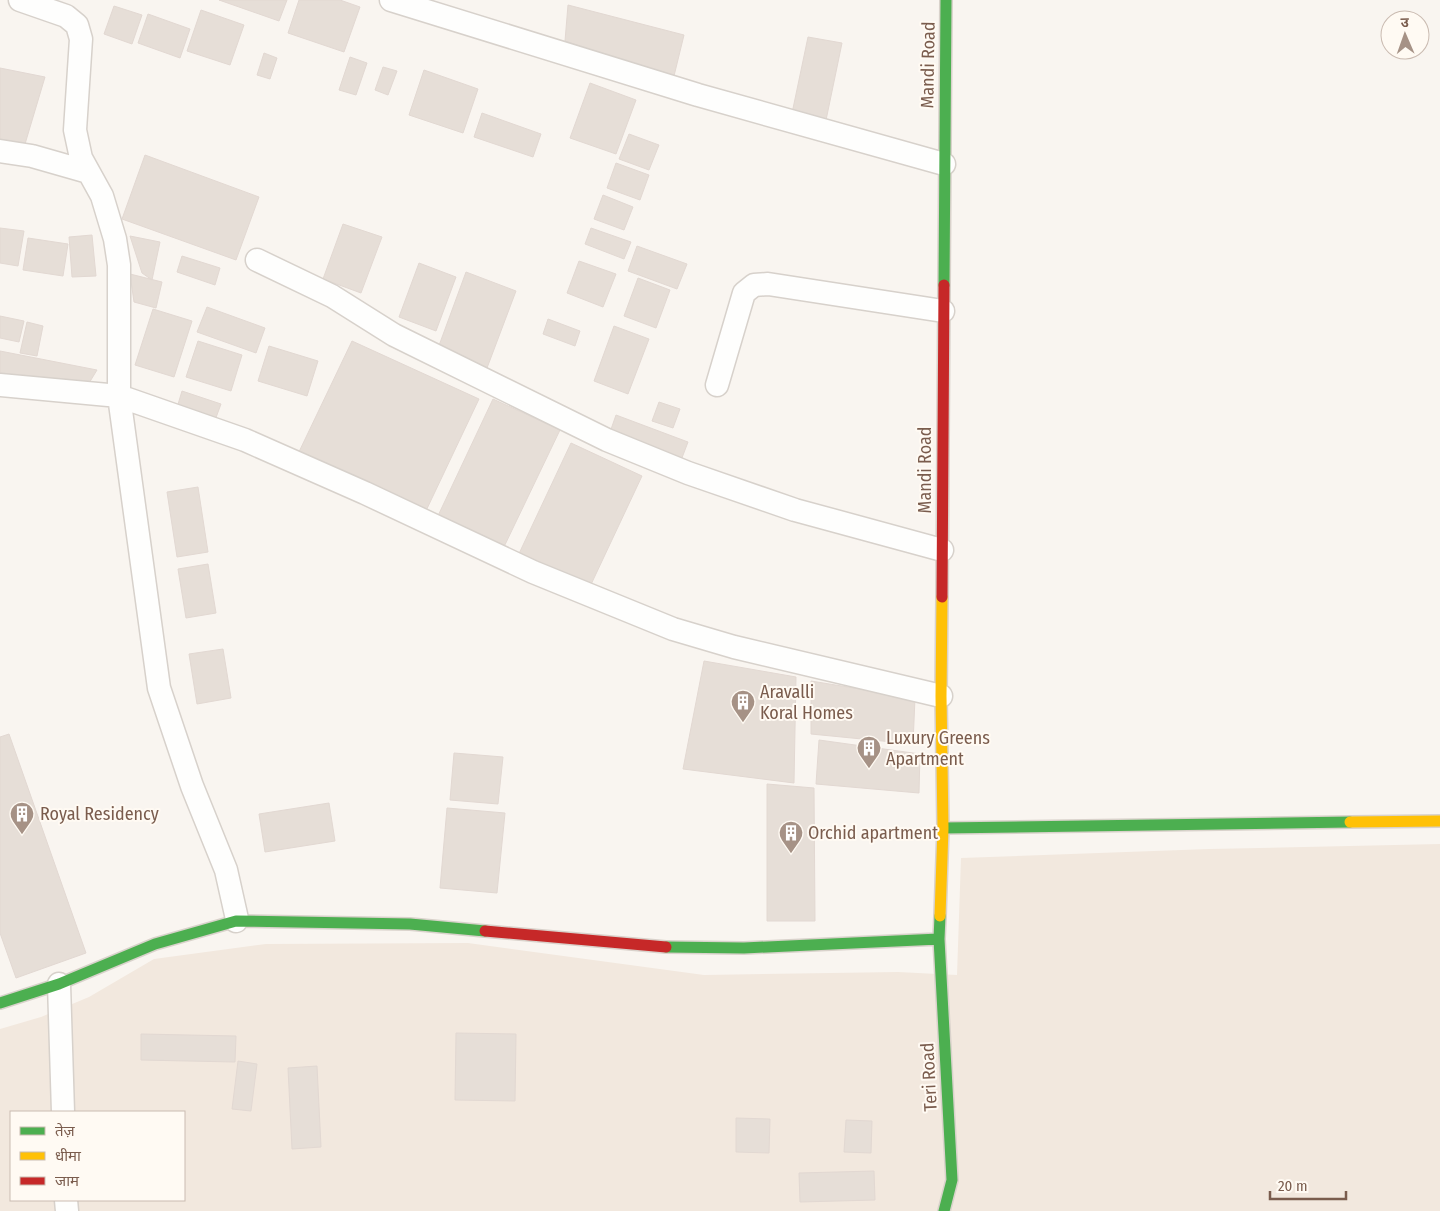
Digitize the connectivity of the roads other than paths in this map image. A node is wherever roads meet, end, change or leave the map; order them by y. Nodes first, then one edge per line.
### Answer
1 (20, 0) edge
2 (390, 0) edge
3 (946, 0) edge
4 (0, 151) edge
5 (944, 164) junction
6 (88, 172) junction
7 (257, 260) dead end
8 (944, 311) junction
9 (0, 385) edge
10 (717, 385) dead end
11 (119, 396) junction
12 (942, 550) junction
13 (941, 696) junction
14 (1440, 821) edge
15 (944, 828) junction
16 (236, 921) junction
17 (939, 939) junction
18 (59, 984) junction
19 (0, 1003) edge
20 (63, 1111) edge
21 (952, 1180) junction
22 (958, 1203) dead end
23 (944, 1211) edge

1 - 6 street
2 - 5 street
3 - 5 street, Mandi Road
4 - 6 street
5 - 8 street, Mandi Road
6 - 11 street
7 - 12 street
8 - 10 street
8 - 12 street, Mandi Road
9 - 11 street
11 - 13 street
11 - 16 street
12 - 13 street, Mandi Road
13 - 15 street, Mandi Road
14 - 15 street
15 - 17 street, Mandi Road
16 - 17 street
16 - 18 street
17 - 21 street, Teri Road
18 - 19 street
18 - 20 street
21 - 22 street
21 - 23 street, Teri Road

